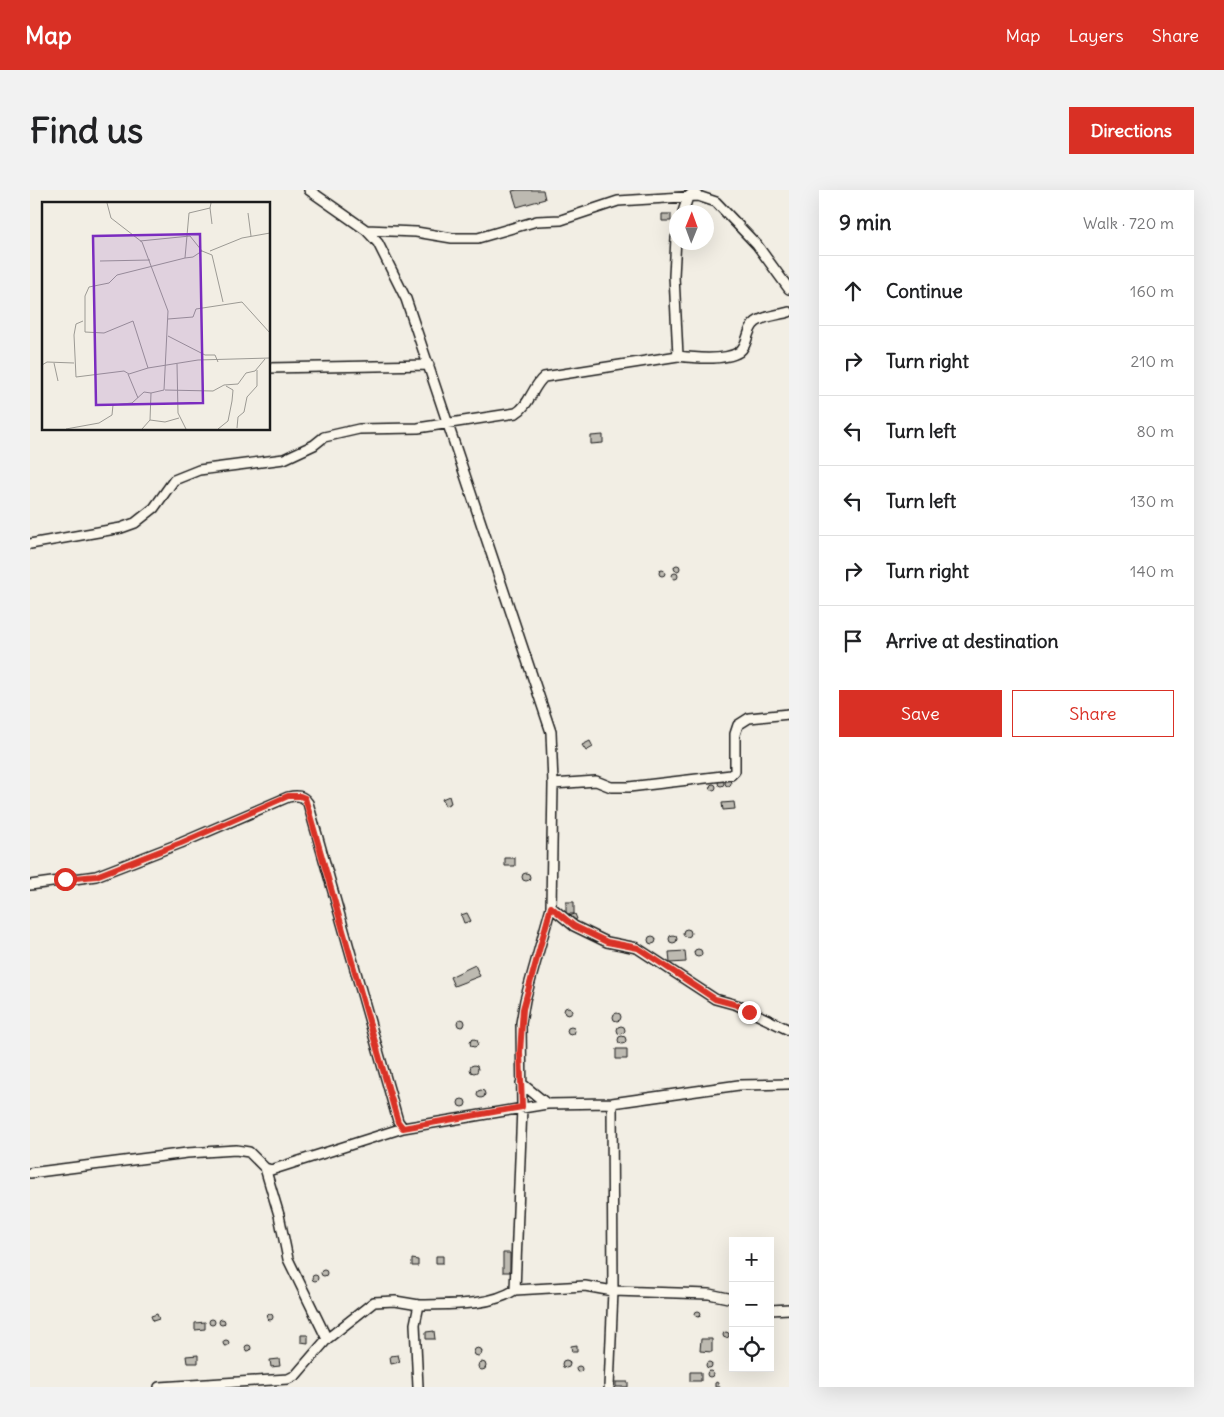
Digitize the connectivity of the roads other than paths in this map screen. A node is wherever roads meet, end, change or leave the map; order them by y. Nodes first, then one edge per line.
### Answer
1 (309, 190) edge
2 (696, 190) edge
3 (688, 197) junction
4 (685, 205) edge
5 (366, 230) junction
6 (675, 250) edge
7 (789, 289) edge
8 (789, 312) edge
9 (678, 356) junction
10 (429, 365) junction
11 (270, 368) edge
12 (450, 425) junction
13 (30, 544) edge
14 (789, 714) edge
15 (553, 784) junction
16 (30, 885) edge
17 (551, 907) junction
18 (789, 1030) edge
19 (521, 1083) junction
20 (789, 1084) edge
21 (612, 1103) junction
22 (547, 1104) junction
23 (522, 1107) junction
24 (403, 1128) junction
25 (265, 1168) junction
26 (30, 1173) edge
27 (515, 1290) junction
28 (613, 1291) junction
29 (729, 1298) edge
30 (419, 1305) junction
31 (789, 1309) edge
32 (774, 1310) edge
33 (327, 1339) junction
34 (159, 1387) edge
35 (418, 1387) edge
36 (609, 1387) edge

1 - 5 street
2 - 3 street
3 - 4 street
3 - 5 street
3 - 7 street
5 - 10 street
6 - 9 street
8 - 9 street
9 - 12 street
10 - 11 street
10 - 12 street
12 - 13 street
12 - 15 street
14 - 15 street
15 - 17 street
16 - 24 street
17 - 18 street
17 - 19 street
19 - 22 street
19 - 23 street
20 - 21 street
21 - 22 street
21 - 28 street
22 - 23 street
23 - 24 street
23 - 27 street
24 - 25 street
25 - 26 street
25 - 33 street
27 - 28 street
27 - 30 street
28 - 29 street
28 - 36 street
30 - 33 street
30 - 35 street
31 - 32 street
33 - 34 street

